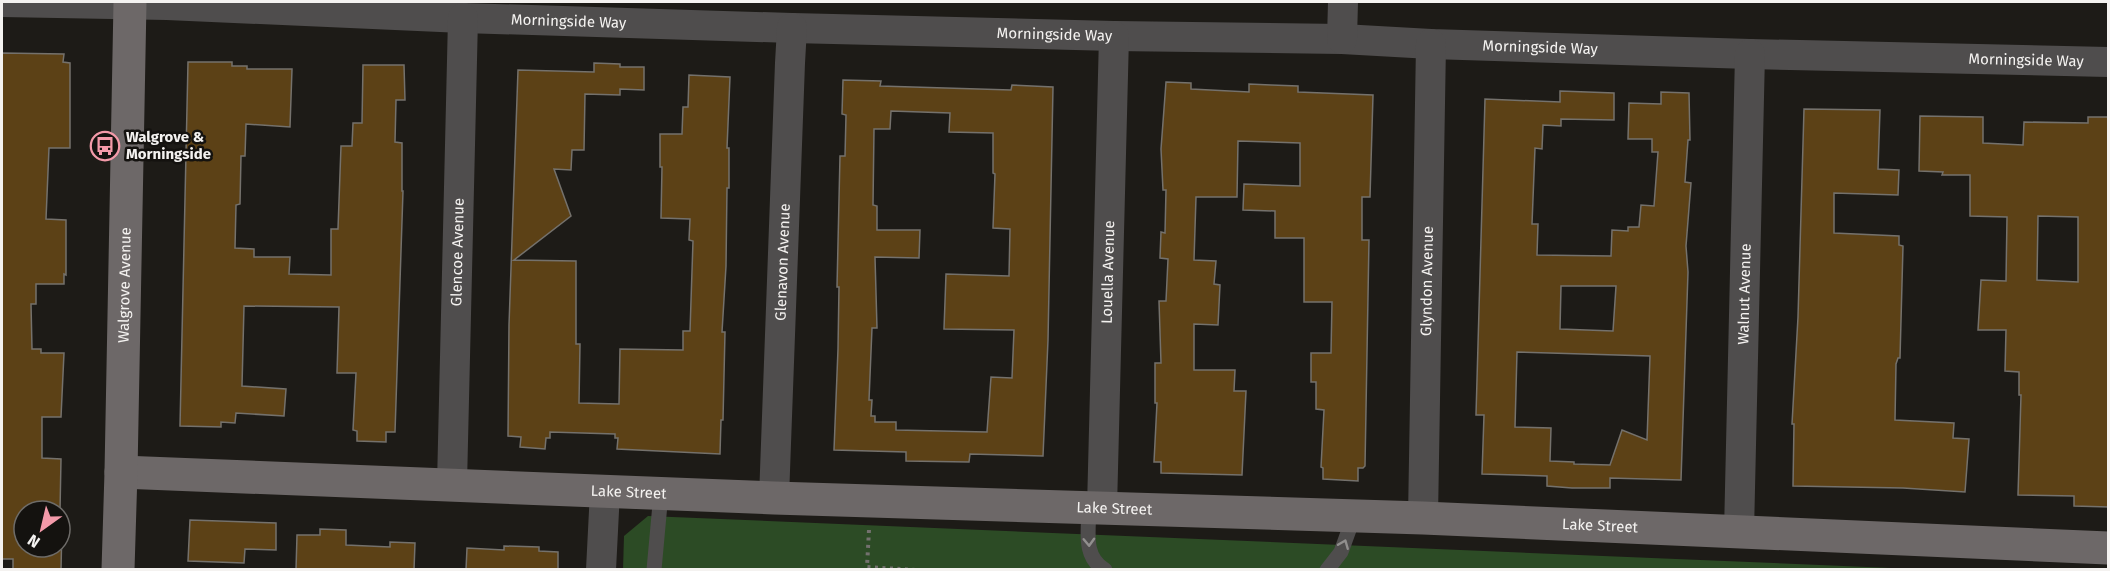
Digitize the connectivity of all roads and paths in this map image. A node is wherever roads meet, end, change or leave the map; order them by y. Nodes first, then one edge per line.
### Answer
1 (2, 2) edge
2 (1343, 2) edge
3 (130, 3) edge
4 (463, 18) junction
5 (792, 28) junction
6 (1114, 36) junction
7 (1342, 39) junction
8 (1431, 44) junction
9 (1750, 54) junction
10 (2109, 62) edge
11 (121, 472) junction
12 (452, 484) junction
13 (605, 491) junction
14 (661, 493) junction
15 (774, 498) junction
16 (870, 501) junction
17 (1095, 508) junction
18 (1354, 516) junction
19 (1423, 518) junction
20 (1738, 532) junction
21 (2109, 548) edge
22 (118, 570) edge
23 (601, 570) edge
24 (654, 570) edge
25 (916, 570) edge
26 (1105, 570) edge
27 (1328, 570) edge

1 - 3 street, Morningside Way
2 - 7 street
3 - 4 street, Morningside Way
3 - 11 street, Walgrove Avenue
4 - 5 street, Morningside Way
4 - 12 street, Glencoe Avenue
5 - 6 street, Morningside Way
5 - 15 street, Glenavon Avenue
6 - 7 street, Morningside Way
6 - 17 street, Louella Avenue
7 - 8 street, Morningside Way
8 - 9 street, Morningside Way
8 - 19 street, Glyndon Avenue
9 - 10 street, Morningside Way
9 - 20 street, Walnut Avenue
11 - 12 street, Lake Street
11 - 22 street, Walgrove Avenue
12 - 13 street, Lake Street
13 - 14 street, Lake Street
13 - 23 street
14 - 15 street, Lake Street
14 - 24 lane
15 - 16 street, Lake Street
16 - 17 street, Lake Street
16 - 25 path
17 - 18 street, Lake Street
17 -> 26 lane
18 - 19 street, Lake Street
27 -> 18 lane
19 - 20 street, Lake Street
20 - 21 street, Lake Street

